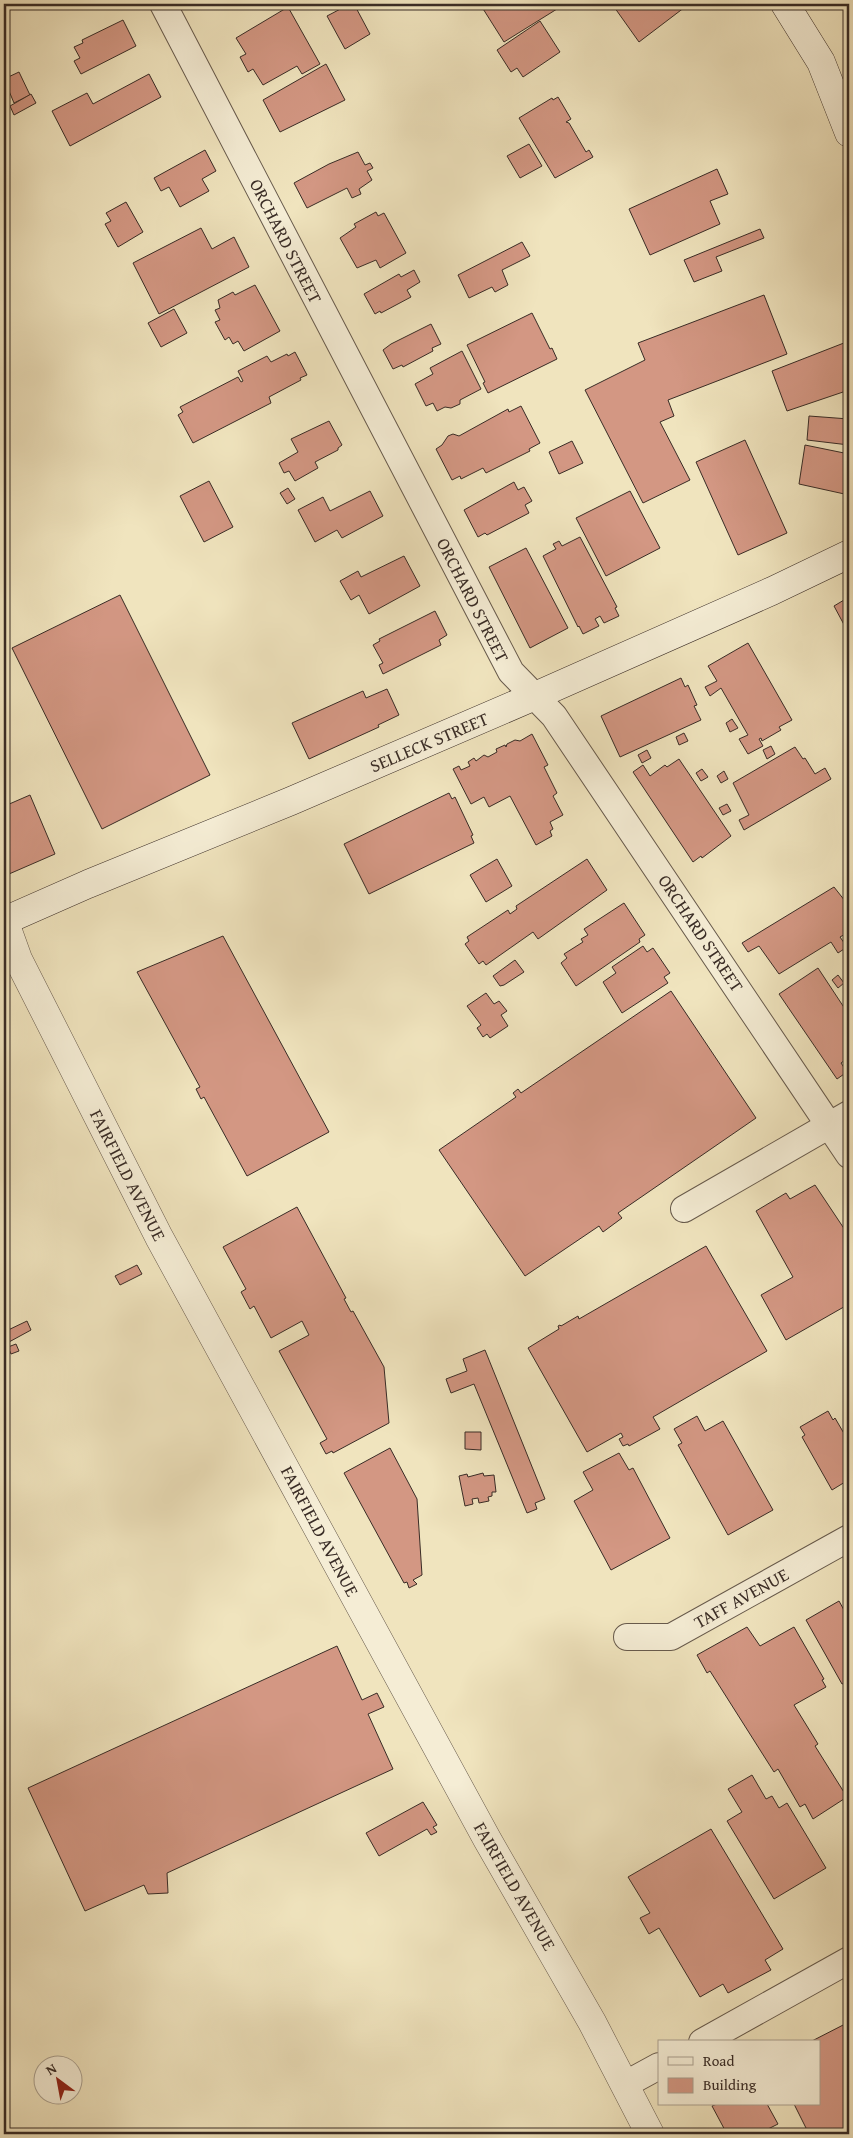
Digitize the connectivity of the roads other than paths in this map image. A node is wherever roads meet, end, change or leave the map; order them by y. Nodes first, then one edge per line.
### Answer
1 (163, 4) edge
2 (785, 4) edge
3 (849, 133) edge
4 (849, 554) edge
5 (535, 696) junction
6 (4, 921) edge
7 (839, 1120) edge
8 (849, 1155) edge
9 (684, 1209) dead end
10 (849, 1538) edge
11 (627, 1637) dead end
12 (849, 1960) edge
13 (706, 2040) edge
14 (658, 2067) edge
15 (626, 2084) junction
16 (650, 2134) edge

1 - 5 street, ORCHARD STREET
2 - 3 street
4 - 5 street, SELLECK STREET
5 - 6 street, SELLECK STREET
5 - 7 street, ORCHARD STREET
6 - 15 street, FAIRFIELD AVENUE
7 - 8 street, ORCHARD STREET
7 - 9 street
10 - 11 street, TAFF AVENUE
12 - 13 street
14 - 15 street
15 - 16 street, FAIRFIELD AVENUE

